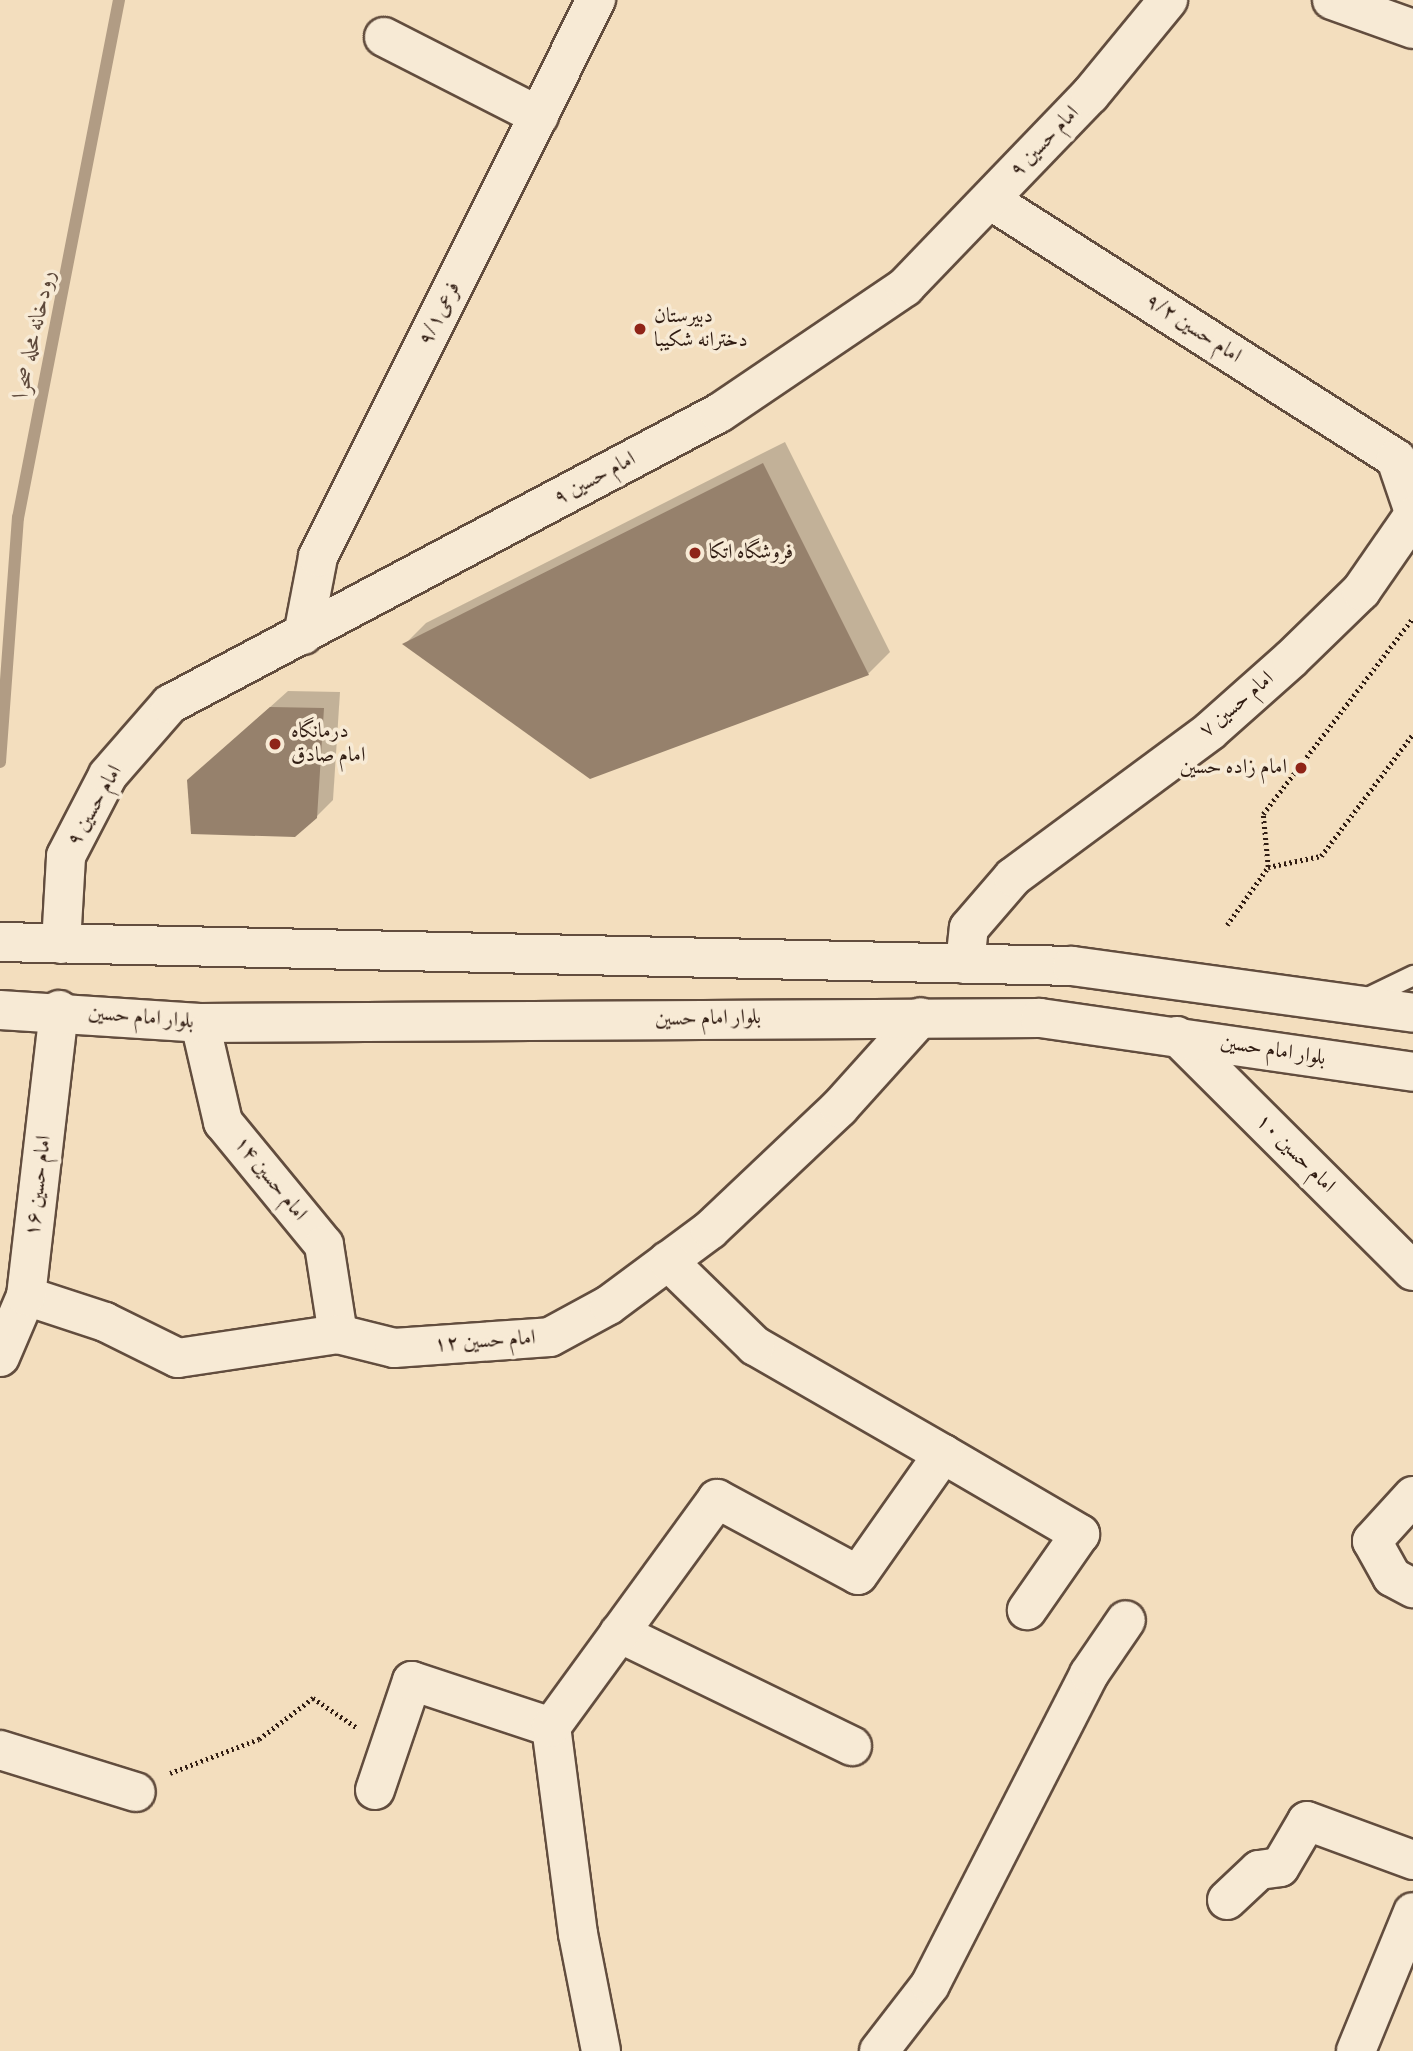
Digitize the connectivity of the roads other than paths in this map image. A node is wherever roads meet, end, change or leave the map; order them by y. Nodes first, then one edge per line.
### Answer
1 (596, 0) edge
2 (1168, 0) edge
3 (1332, 0) edge
4 (1413, 29) edge
5 (384, 37) dead end
6 (538, 116) junction
7 (990, 200) junction
8 (1413, 509) edge
9 (1413, 516) edge
10 (303, 635) junction
11 (0, 942) edge
12 (61, 944) junction
13 (965, 964) junction
14 (1413, 975) edge
15 (1357, 1002) junction
16 (0, 1010) edge
17 (59, 1010) junction
18 (1413, 1013) edge
19 (921, 1017) junction
20 (200, 1023) junction
21 (1177, 1036) junction
22 (1413, 1072) edge
23 (668, 1261) junction
24 (1413, 1272) edge
25 (26, 1296) junction
26 (338, 1334) junction
27 (0, 1357) edge
28 (943, 1454) junction
29 (1413, 1496) edge
30 (1413, 1588) edge
31 (1027, 1610) dead end
32 (1126, 1620) dead end
33 (619, 1633) junction
34 (551, 1727) junction
35 (852, 1746) dead end
36 (0, 1750) edge
37 (374, 1790) dead end
38 (136, 1792) road end
39 (1413, 1860) edge
40 (1227, 1900) dead end
41 (1413, 1912) edge
42 (601, 2051) edge
43 (879, 2051) edge
44 (1356, 2051) edge

1 - 6 street, فرعی۹/۱
2 - 7 street, امام حسین ۹
3 - 4 street
5 - 6 street
6 - 10 street, فرعی۹/۱
7 - 8 street, امام حسین ۹/۲
7 - 10 street, امام حسین ۹
9 - 13 street, امام حسین ۷
10 - 12 street, امام حسین ۹
11 - 12 street
12 - 13 street
13 - 15 street
14 - 15 lane
15 - 18 street
16 - 17 street, بلوار امام حسین
17 - 20 street, بلوار امام حسین
17 - 25 street, امام حسین ۱۶
19 - 20 street, بلوار امام حسین
19 - 21 street, بلوار امام حسین
19 - 23 street, امام حسین ۱۲
20 - 26 street, امام حسین ۱۴
21 - 22 street, بلوار امام حسین
21 - 24 street, امام حسین ۱۰
23 - 26 street, امام حسین ۱۲
23 - 28 street
25 - 26 street, امام حسین ۱۲
25 - 27 street, امام حسین ۱۶
28 - 31 street
28 - 33 street
29 - 30 street
32 - 43 street
33 - 34 street
33 - 35 street
34 - 37 street
34 - 42 street
36 - 38 street
39 - 40 street
41 - 44 street

